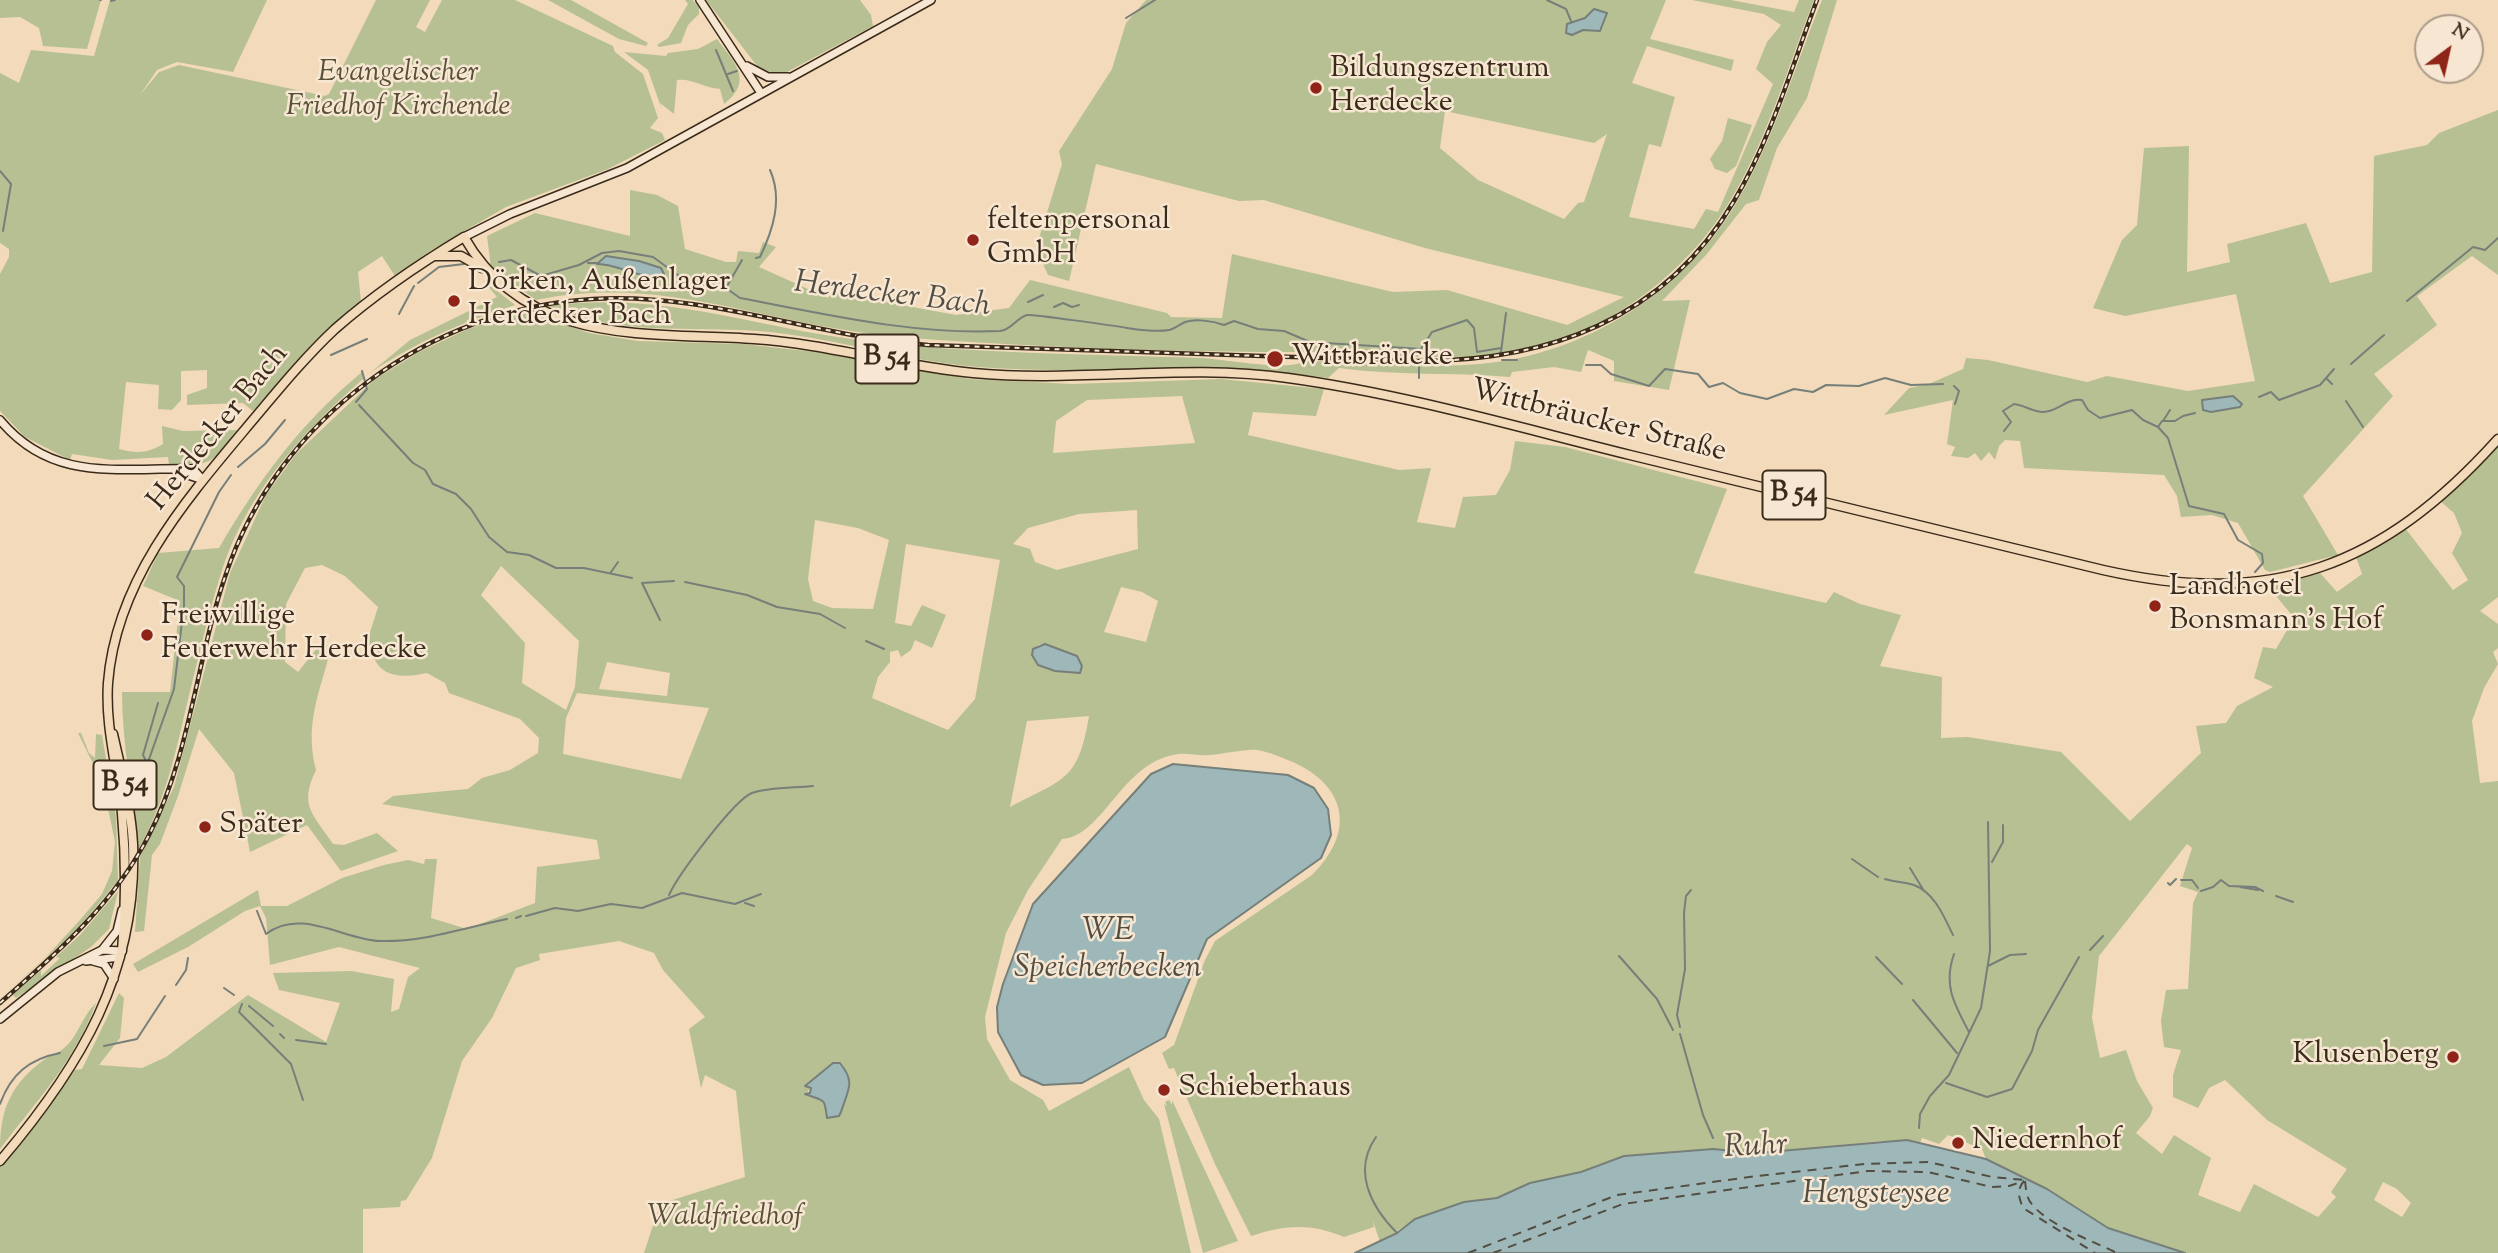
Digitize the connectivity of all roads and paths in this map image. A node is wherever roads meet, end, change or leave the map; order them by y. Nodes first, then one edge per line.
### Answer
1 (700, 0) edge
2 (930, 0) edge
3 (743, 64) junction
4 (790, 77) junction
5 (761, 93) junction
6 (464, 237) junction
7 (432, 256) junction
8 (485, 269) junction
9 (0, 419) edge
10 (2498, 439) edge
11 (203, 480) junction
12 (108, 714) junction
13 (122, 910) junction
14 (102, 950) junction
15 (121, 954) junction
16 (85, 962) junction
17 (76, 963) junction
18 (114, 979) junction
19 (0, 1019) edge
20 (0, 1161) edge

1 - 3 main road
2 - 4 main road
3 - 4 main road
3 - 5 main road
4 - 5 main road
5 - 6 main road
6 - 7 main road, Herdecker Bach / B 54
6 - 8 main road, Wittbräucker Straße / B 54
7 - 8 main road, Wittbräucker Straße / B 54
7 - 11 main road, Herdecker Bach / B 54
8 - 10 main road, Wittbräucker Straße / B 54
9 - 11 main road
11 - 12 main road, Herdecker Bach / B 54
12 - 13 main road, Herdecker Bach / B 54
12 - 15 main road, Herdecker Bach / B 54
13 - 14 main road
13 - 15 main road, Herdecker Bach / B 54
14 - 15 main road
14 - 17 main road
15 - 16 main road
15 - 18 main road, B 54
16 - 17 main road
16 - 18 main road
17 - 19 main road
18 - 20 main road, B 54

